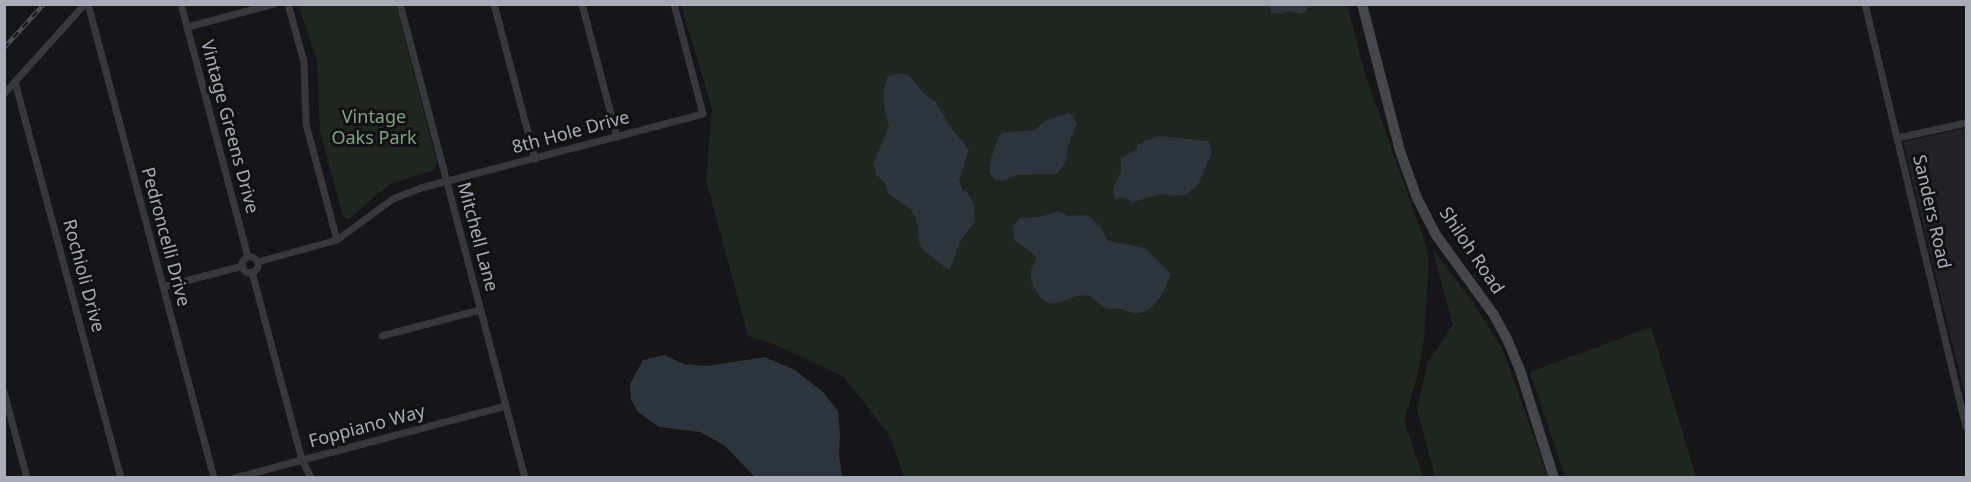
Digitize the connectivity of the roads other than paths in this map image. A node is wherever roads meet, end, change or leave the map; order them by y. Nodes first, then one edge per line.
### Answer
1 (86, 4) edge
2 (181, 4) edge
3 (274, 4) edge
4 (288, 4) edge
5 (400, 4) edge
6 (494, 4) edge
7 (582, 4) edge
8 (674, 4) edge
9 (1362, 4) edge
10 (1865, 4) edge
11 (188, 27) junction
12 (15, 82) junction
13 (4, 94) edge
14 (1966, 123) edge
15 (617, 137) junction
16 (1898, 138) junction
17 (535, 159) junction
18 (447, 182) junction
19 (337, 240) junction
20 (248, 257) junction
21 (258, 262) junction
22 (243, 267) junction
23 (252, 272) junction
24 (163, 287) junction
25 (480, 310) junction
26 (382, 336) dead end
27 (4, 392) edge
28 (506, 406) junction
29 (1966, 427) edge
30 (302, 460) junction
31 (27, 477) edge
32 (121, 477) edge
33 (214, 477) edge
34 (235, 477) edge
35 (311, 477) edge
36 (525, 477) edge
37 (1554, 477) edge

1 - 12 street
1 - 24 street, Pedroncelli Drive
2 - 11 street, Vintage Greens Drive
3 - 11 street
4 - 19 street
5 - 18 street, Mitchell Lane
6 - 17 street
7 - 15 street
8 - 15 street, 8th Hole Drive
9 - 37 main road, Shiloh Road
10 - 16 street, Sanders Road
11 - 20 street, Vintage Greens Drive
12 - 13 street
12 - 32 street, Rochioli Drive
14 - 16 street
15 - 17 street, 8th Hole Drive
16 - 29 street, Sanders Road
17 - 18 street, 8th Hole Drive
18 - 19 street, 8th Hole Drive
18 - 25 street, Mitchell Lane
19 - 21 street
20 - 21 street
20 - 22 street
21 - 23 street
22 - 23 street
22 - 24 street
23 - 30 street
24 - 33 street, Pedroncelli Drive
25 - 26 street
25 - 28 street, Mitchell Lane
27 - 31 street
28 - 30 street, Foppiano Way
28 - 36 street, Mitchell Lane
30 - 34 street, Foppiano Way
30 - 35 street

